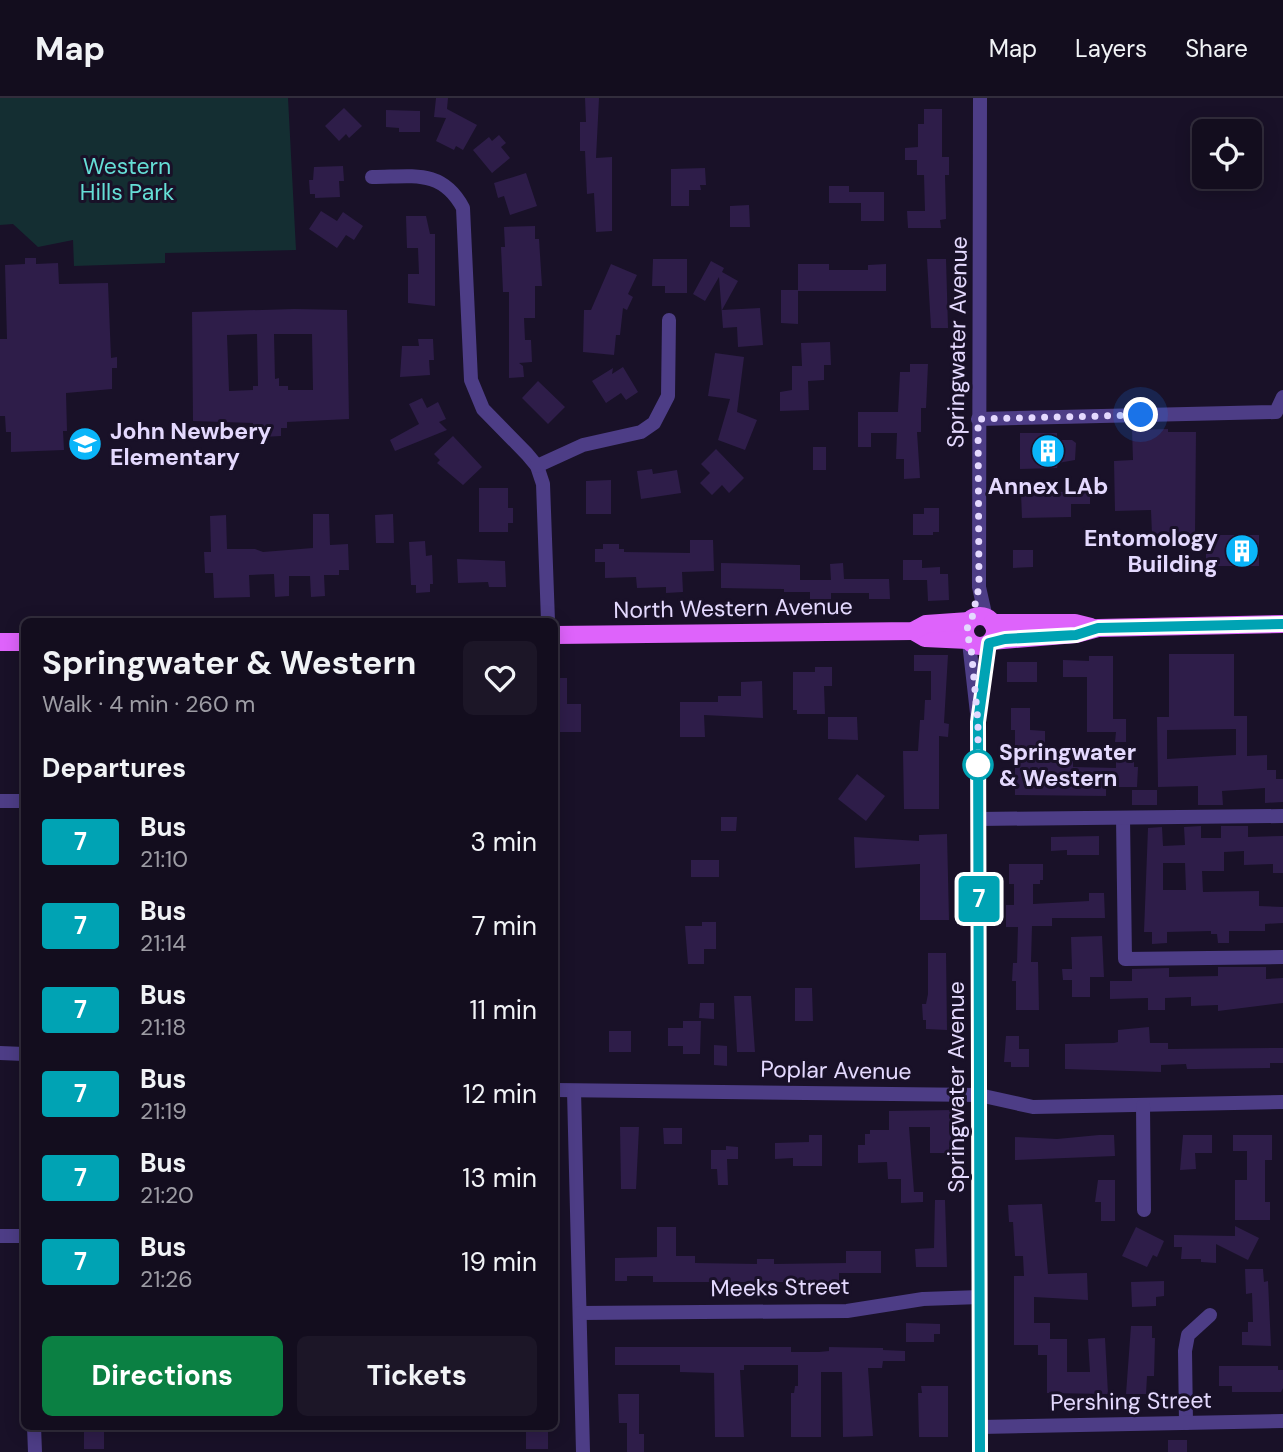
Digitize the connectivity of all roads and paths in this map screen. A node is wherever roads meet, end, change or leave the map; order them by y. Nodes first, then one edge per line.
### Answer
1 (980, 98) edge
2 (372, 177) dead end
3 (669, 320) dead end
4 (1283, 397) edge
5 (978, 419) junction
6 (537, 466) junction
7 (548, 618) edge
8 (1283, 624) edge
9 (983, 627) junction
10 (913, 631) junction
11 (558, 635) edge
12 (969, 641) junction
13 (0, 642) edge
14 (21, 642) edge
15 (978, 722) junction
16 (0, 801) edge
17 (21, 801) edge
18 (1283, 816) edge
19 (1123, 818) junction
20 (978, 819) junction
21 (1283, 957) edge
22 (0, 1053) edge
23 (21, 1054) edge
24 (558, 1090) edge
25 (574, 1091) junction
26 (979, 1095) junction
27 (1283, 1102) edge
28 (1143, 1106) junction
29 (1144, 1210) dead end
30 (0, 1236) edge
31 (21, 1237) edge
32 (980, 1297) junction
33 (580, 1313) junction
34 (1210, 1315) dead end
35 (1283, 1421) edge
36 (1186, 1423) junction
37 (980, 1427) junction
38 (34, 1430) edge
39 (35, 1452) edge
40 (583, 1452) edge
41 (980, 1452) edge

1 - 5 street, Springwater Avenue
2 - 6 street
3 - 6 street
4 - 5 street
5 - 9 street, Springwater Avenue
6 - 7 street
8 - 9 main road, North Western Avenue
9 - 10 main road, North Western Avenue
9 - 12 main road, North Western Avenue
9 - 15 street, Springwater Avenue
10 - 11 main road, North Western Avenue
10 - 12 main road, North Western Avenue
12 - 15 street, Springwater Avenue
13 - 14 main road
15 - 20 street, Springwater Avenue
16 - 17 street
18 - 19 street
19 - 20 street
19 - 21 street
20 - 26 street, Springwater Avenue
22 - 23 street
24 - 25 street, Poplar Avenue
25 - 26 street, Poplar Avenue
25 - 33 street
26 - 28 street, Poplar Avenue
26 - 32 street, Springwater Avenue
27 - 28 street, Poplar Avenue
28 - 29 street
30 - 31 street
32 - 33 street, Meeks Street
32 - 37 street, Springwater Avenue
33 - 40 street
34 - 36 street
35 - 36 street, Pershing Street
36 - 37 street, Pershing Street
37 - 41 street, Springwater Avenue
38 - 39 street

